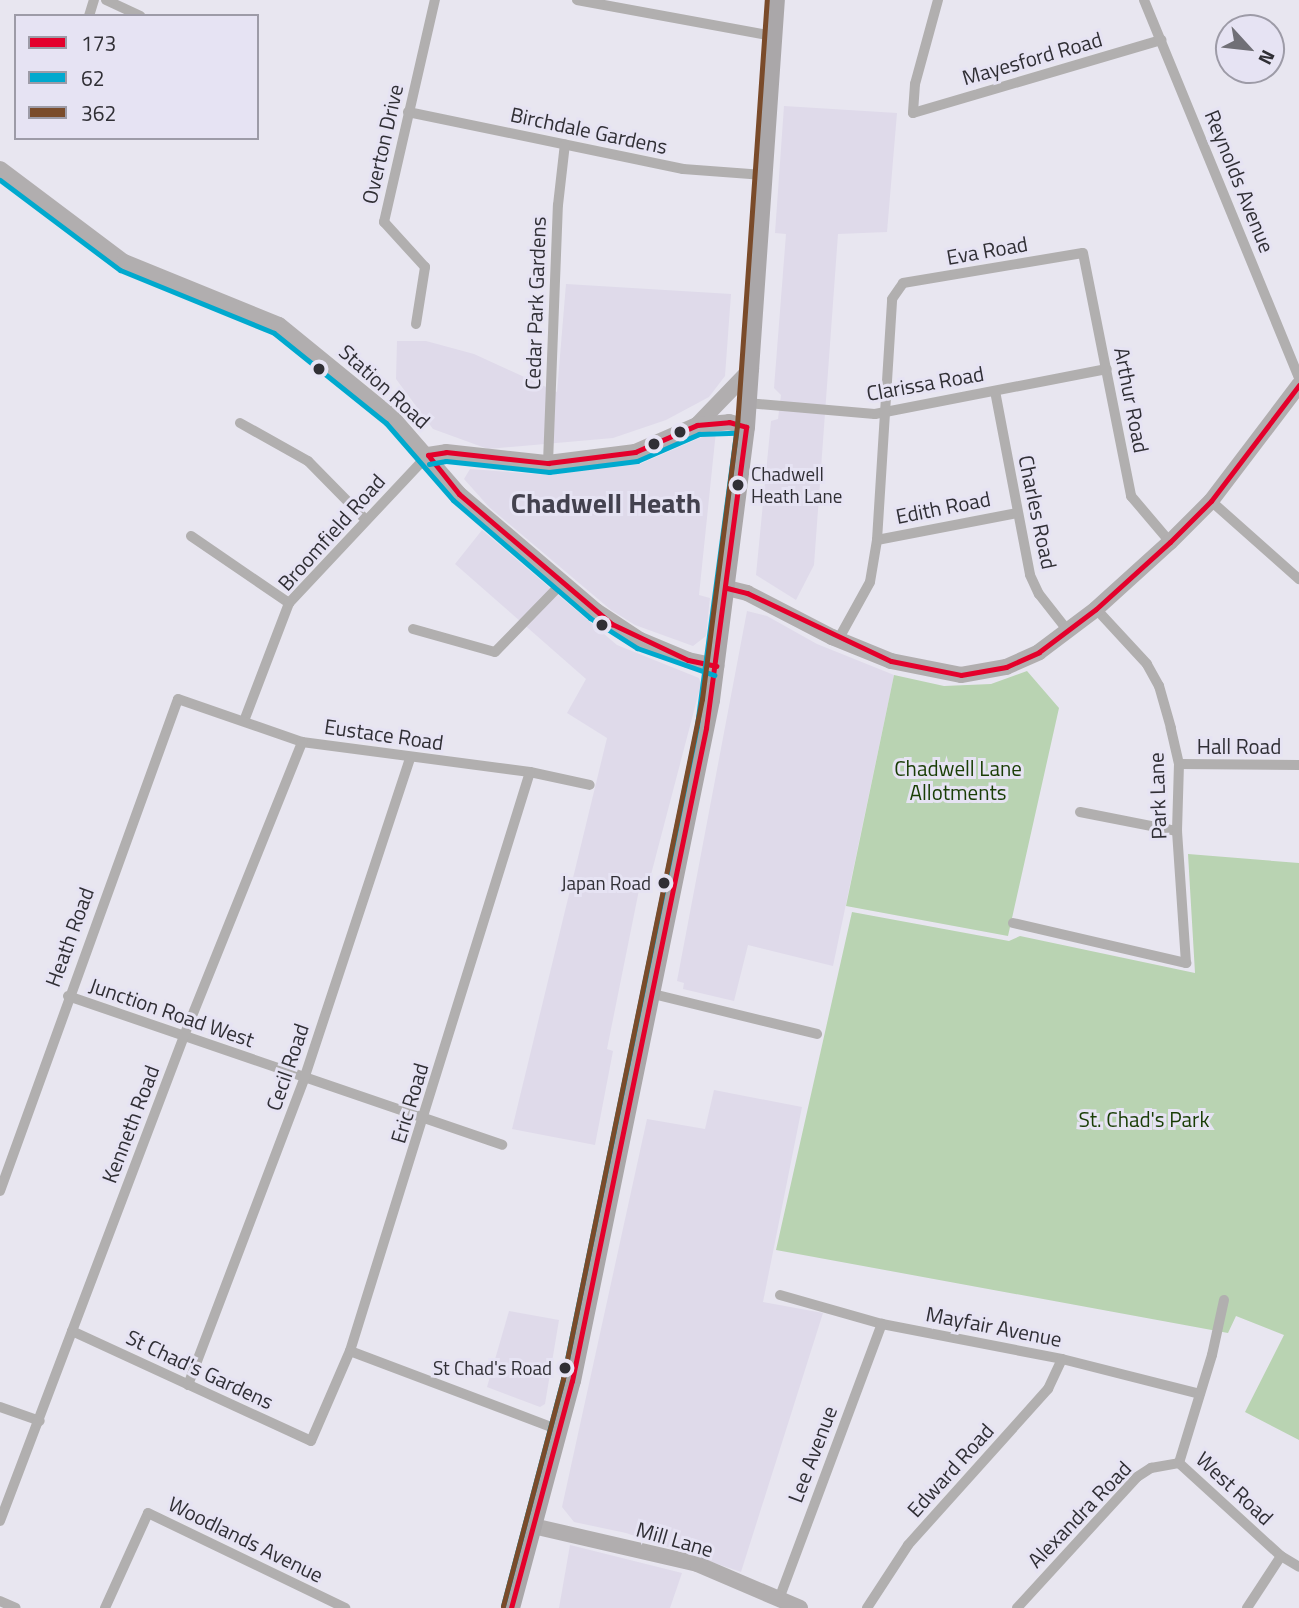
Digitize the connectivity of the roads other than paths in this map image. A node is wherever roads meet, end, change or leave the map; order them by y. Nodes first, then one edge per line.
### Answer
1 (106, 0) edge
2 (435, 0) edge
3 (577, 0) edge
4 (776, 0) edge
5 (938, 0) edge
6 (1144, 0) edge
7 (137, 14) edge
8 (773, 36) junction
9 (1161, 40) junction
10 (408, 112) junction
11 (565, 144) junction
12 (0, 169) edge
13 (764, 175) junction
14 (1083, 253) joint
15 (416, 324) dead end
16 (751, 369) junction
17 (1107, 369) junction
18 (1299, 378) edge
19 (1299, 384) edge
20 (995, 391) junction
21 (748, 403) junction
22 (884, 412) junction
23 (240, 424) dead end
24 (698, 425) junction
25 (746, 427) junction
26 (428, 455) junction
27 (468, 455) junction
28 (548, 463) junction
29 (449, 483) junction
30 (1211, 501) junction
31 (1017, 513) junction
32 (366, 520) junction
33 (191, 537) dead end
34 (877, 540) junction
35 (1170, 542) junction
36 (1299, 579) edge
37 (563, 582) junction
38 (727, 588) junction
39 (289, 603) junction
40 (1096, 609) junction
41 (413, 629) dead end
42 (1068, 631) junction
43 (838, 640) junction
44 (716, 666) junction
45 (178, 699) joint
46 (244, 721) junction
47 (302, 742) junction
48 (410, 758) junction
49 (1179, 765) junction
50 (1299, 765) edge
51 (530, 772) junction
52 (590, 785) dead end
53 (1080, 812) dead end
54 (1177, 831) junction
55 (1013, 923) dead end
56 (649, 993) junction
57 (68, 996) junction
58 (817, 1034) dead end
59 (184, 1036) junction
60 (304, 1079) junction
61 (424, 1119) junction
62 (502, 1145) dead end
63 (0, 1191) edge
64 (780, 1296) dead end
65 (1224, 1300) dead end
66 (882, 1324) junction
67 (72, 1331) junction
68 (350, 1351) junction
69 (1062, 1359) junction
70 (188, 1385) junction
71 (1200, 1394) junction
72 (0, 1406) edge
73 (40, 1421) junction
74 (559, 1430) junction
75 (311, 1441) joint
76 (1179, 1463) junction
77 (0, 1521) edge
78 (533, 1526) junction
79 (1281, 1556) junction
80 (1299, 1567) edge
81 (779, 1599) junction
82 (0, 1601) edge
83 (16, 1608) edge
84 (105, 1608) edge
85 (345, 1608) edge
86 (511, 1608) edge
87 (800, 1608) edge
88 (867, 1608) edge
89 (1017, 1608) edge
90 (1247, 1608) edge

1 - 7 street
2 - 10 street, Overton Drive
3 - 8 street
4 - 8 main road
5 - 9 street, Mayesford Road
6 - 9 street, Reynolds Avenue
8 - 13 main road
9 - 18 street, Reynolds Avenue
10 - 11 street, Birchdale Gardens
10 - 15 street, Overton Drive
11 - 13 street, Birchdale Gardens
11 - 28 street, Cedar Park Gardens
12 - 26 street, Station Road
13 - 16 main road
14 - 17 street, Arthur Road
14 - 22 street, Eva Road
16 - 21 main road
16 - 24 street
17 - 20 street, Clarissa Road
17 - 35 street, Arthur Road
19 - 30 street
20 - 22 street, Clarissa Road
20 - 31 street, Charles Road
21 - 22 street, Clarissa Road
21 - 25 main road
22 - 34 street
23 - 32 street
24 - 25 street
24 - 28 street
25 - 38 main road
26 - 27 street
26 - 29 street, Station Road
26 - 32 street, Broomfield Road
27 - 28 street
27 - 29 street
29 - 37 street, Station Road
30 - 35 street
30 - 36 street
31 - 34 street, Edith Road
31 - 42 street, Charles Road
32 - 39 street, Broomfield Road
33 - 39 street
34 - 43 street
35 - 40 street
37 - 41 street
37 - 44 street, Station Road
38 - 43 street
38 - 44 main road
39 - 46 street, Broomfield Road
40 - 42 street
40 - 49 street, Park Lane
42 - 43 street
44 - 56 main road
45 - 46 street, Eustace Road
45 - 57 street, Heath Road
46 - 47 street, Eustace Road
47 - 48 street, Eustace Road
47 - 59 street, Kenneth Road
48 - 51 street, Eustace Road
48 - 60 street, Cecil Road
49 - 50 street, Hall Road
49 - 54 street, Park Lane
51 - 52 street, Eustace Road
51 - 61 street, Eric Road
53 - 54 street
54 - 55 street, Park Lane
56 - 58 street
56 - 74 main road
57 - 59 street, Junction Road West
57 - 63 street, Heath Road
59 - 60 street, Junction Road West
59 - 67 street, Kenneth Road
60 - 61 street, Junction Road West
60 - 70 street, Cecil Road
61 - 62 street, Junction Road West
61 - 68 street, Eric Road
64 - 66 street, Mayfair Avenue
65 - 71 street, West Road
66 - 69 street, Mayfair Avenue
66 - 81 street, Lee Avenue
67 - 70 street, St Chad's Gardens
67 - 73 street, Kenneth Road
68 - 74 street
68 - 75 street, Eric Road
69 - 71 street, Mayfair Avenue
69 - 88 street, Edward Road
70 - 75 street, St Chad's Gardens
71 - 76 street, West Road
72 - 73 street
73 - 77 street, Kenneth Road
74 - 78 main road
76 - 79 street, West Road
76 - 89 street, Alexandra Road
78 - 81 street, Mill Lane
78 - 86 main road
79 - 80 street, West Road
79 - 90 street
81 - 87 street, Mill Lane
82 - 83 street
84 - 85 street, Woodlands Avenue

